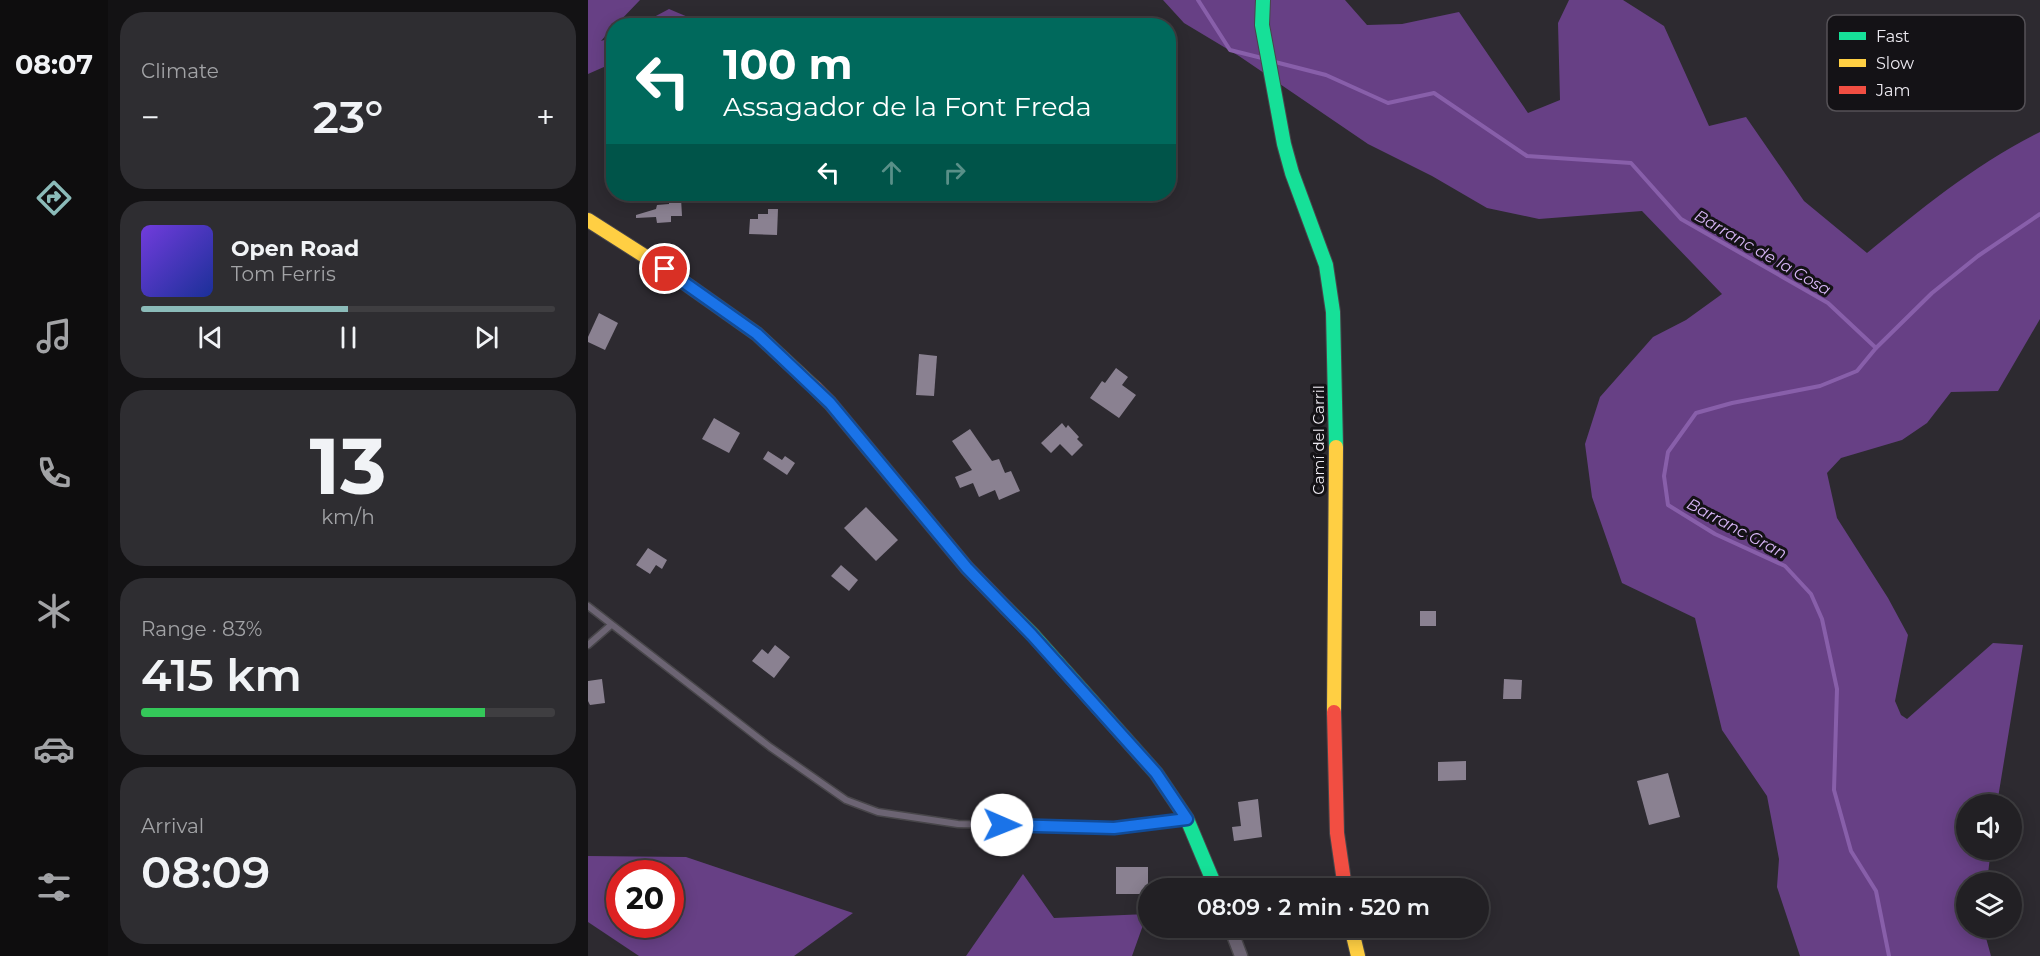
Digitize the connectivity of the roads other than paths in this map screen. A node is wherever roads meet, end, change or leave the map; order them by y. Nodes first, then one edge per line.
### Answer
1 (1263, 0) edge
2 (588, 220) edge
3 (588, 606) edge
4 (611, 626) junction
5 (588, 645) edge
6 (1187, 819) junction
7 (1212, 878) edge
8 (1344, 878) edge
9 (1234, 938) edge
10 (1354, 938) edge
11 (1240, 956) edge
12 (1358, 956) edge

1 - 8 street, Camí del Carril
2 - 6 street
3 - 4 lane
4 - 5 lane
4 - 6 lane
6 - 7 street
9 - 11 street
10 - 12 street

